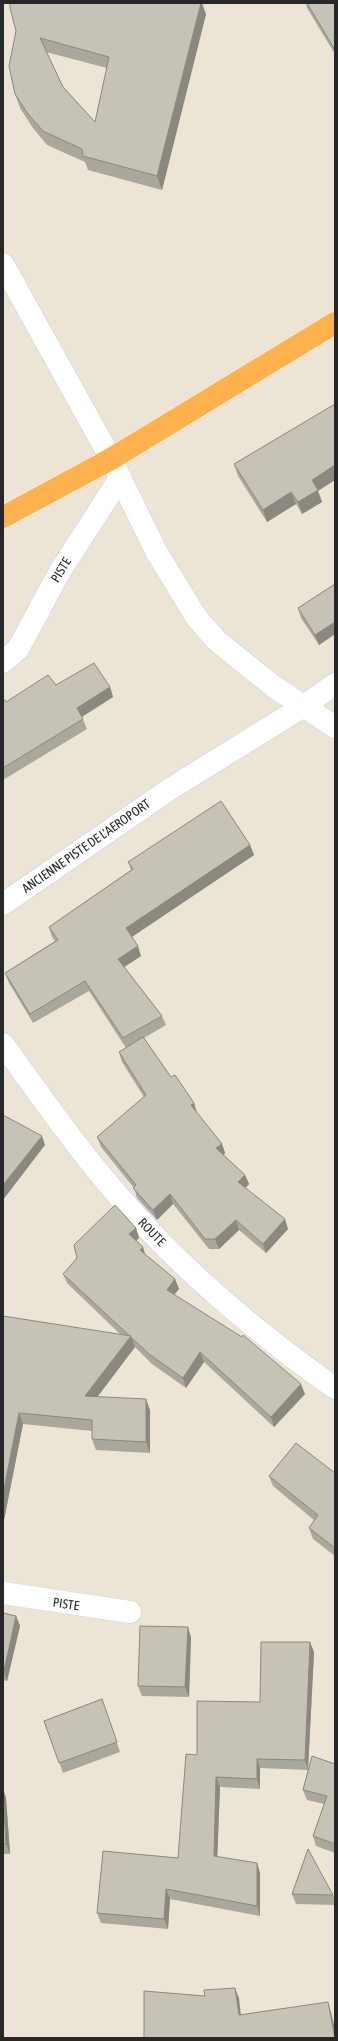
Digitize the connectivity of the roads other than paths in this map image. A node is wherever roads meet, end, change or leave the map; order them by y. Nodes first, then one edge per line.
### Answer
1 (3, 264) edge
2 (335, 323) edge
3 (116, 468) junction
4 (3, 517) edge
5 (3, 662) edge
6 (335, 684) edge
7 (304, 706) junction
8 (335, 727) edge
9 (3, 904) edge
10 (3, 1044) edge
11 (335, 1388) edge
12 (3, 1594) edge
13 (130, 1612) dead end

1 - 3 street
2 - 3 highway
3 - 4 highway
3 - 5 street, PISTE
3 - 7 street
6 - 7 street, ANCIENNE PISTE DE L'AEROPORT
7 - 8 street
7 - 9 street, ANCIENNE PISTE DE L'AEROPORT
10 - 11 street, ROUTE
12 - 13 street, PISTE

